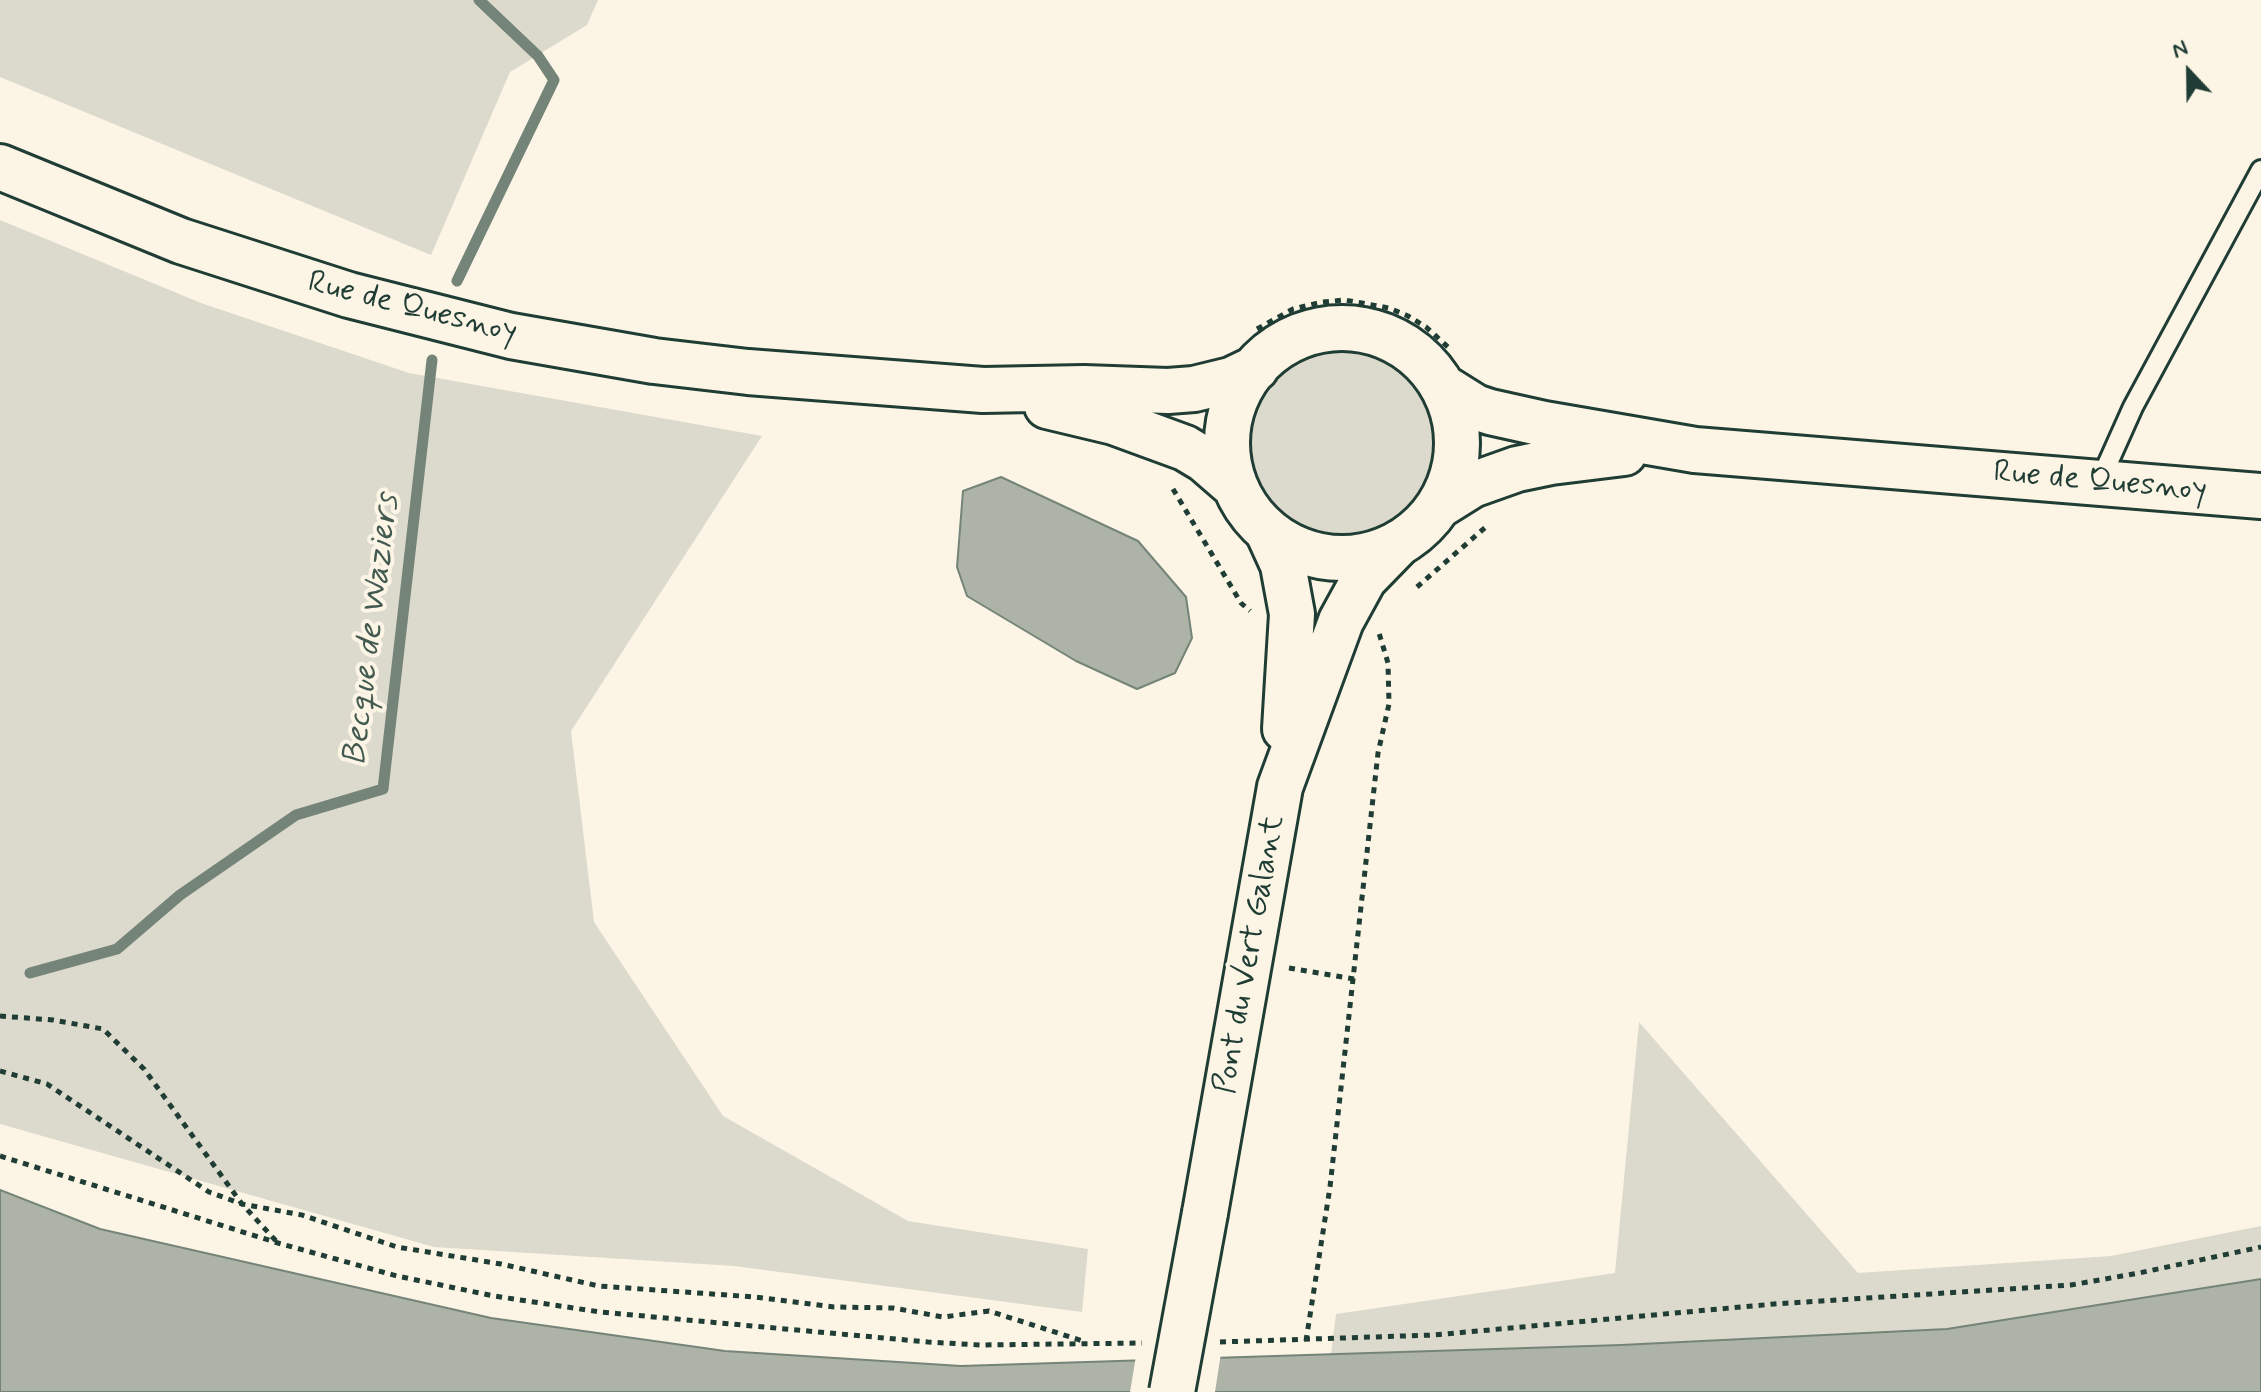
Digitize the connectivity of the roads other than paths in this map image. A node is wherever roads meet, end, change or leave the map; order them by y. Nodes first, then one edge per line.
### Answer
1 (0, 167) edge
2 (2261, 170) edge
3 (1250, 353) junction
4 (1448, 370) junction
5 (983, 390) junction
6 (1695, 450) junction
7 (2099, 483) junction
8 (1235, 486) junction
9 (2261, 496) edge
10 (1440, 505) junction
11 (1268, 532) junction
12 (1398, 544) junction
13 (1280, 787) junction
14 (1172, 1392) edge

1 - 5 main road, Rue de Quesnoy
2 - 7 lane
3 - 4 main road
3 - 5 main road
3 - 8 main road
4 - 6 main road
4 - 10 main road
5 - 8 main road
6 - 7 main road, Rue de Quesnoy
6 - 10 main road
7 - 9 main road, Rue de Quesnoy
8 - 11 main road
10 - 12 main road
11 - 12 main road
11 - 13 main road
12 - 13 main road, Pont du Vert Galant
13 - 14 main road, Pont du Vert Galant, bridge

